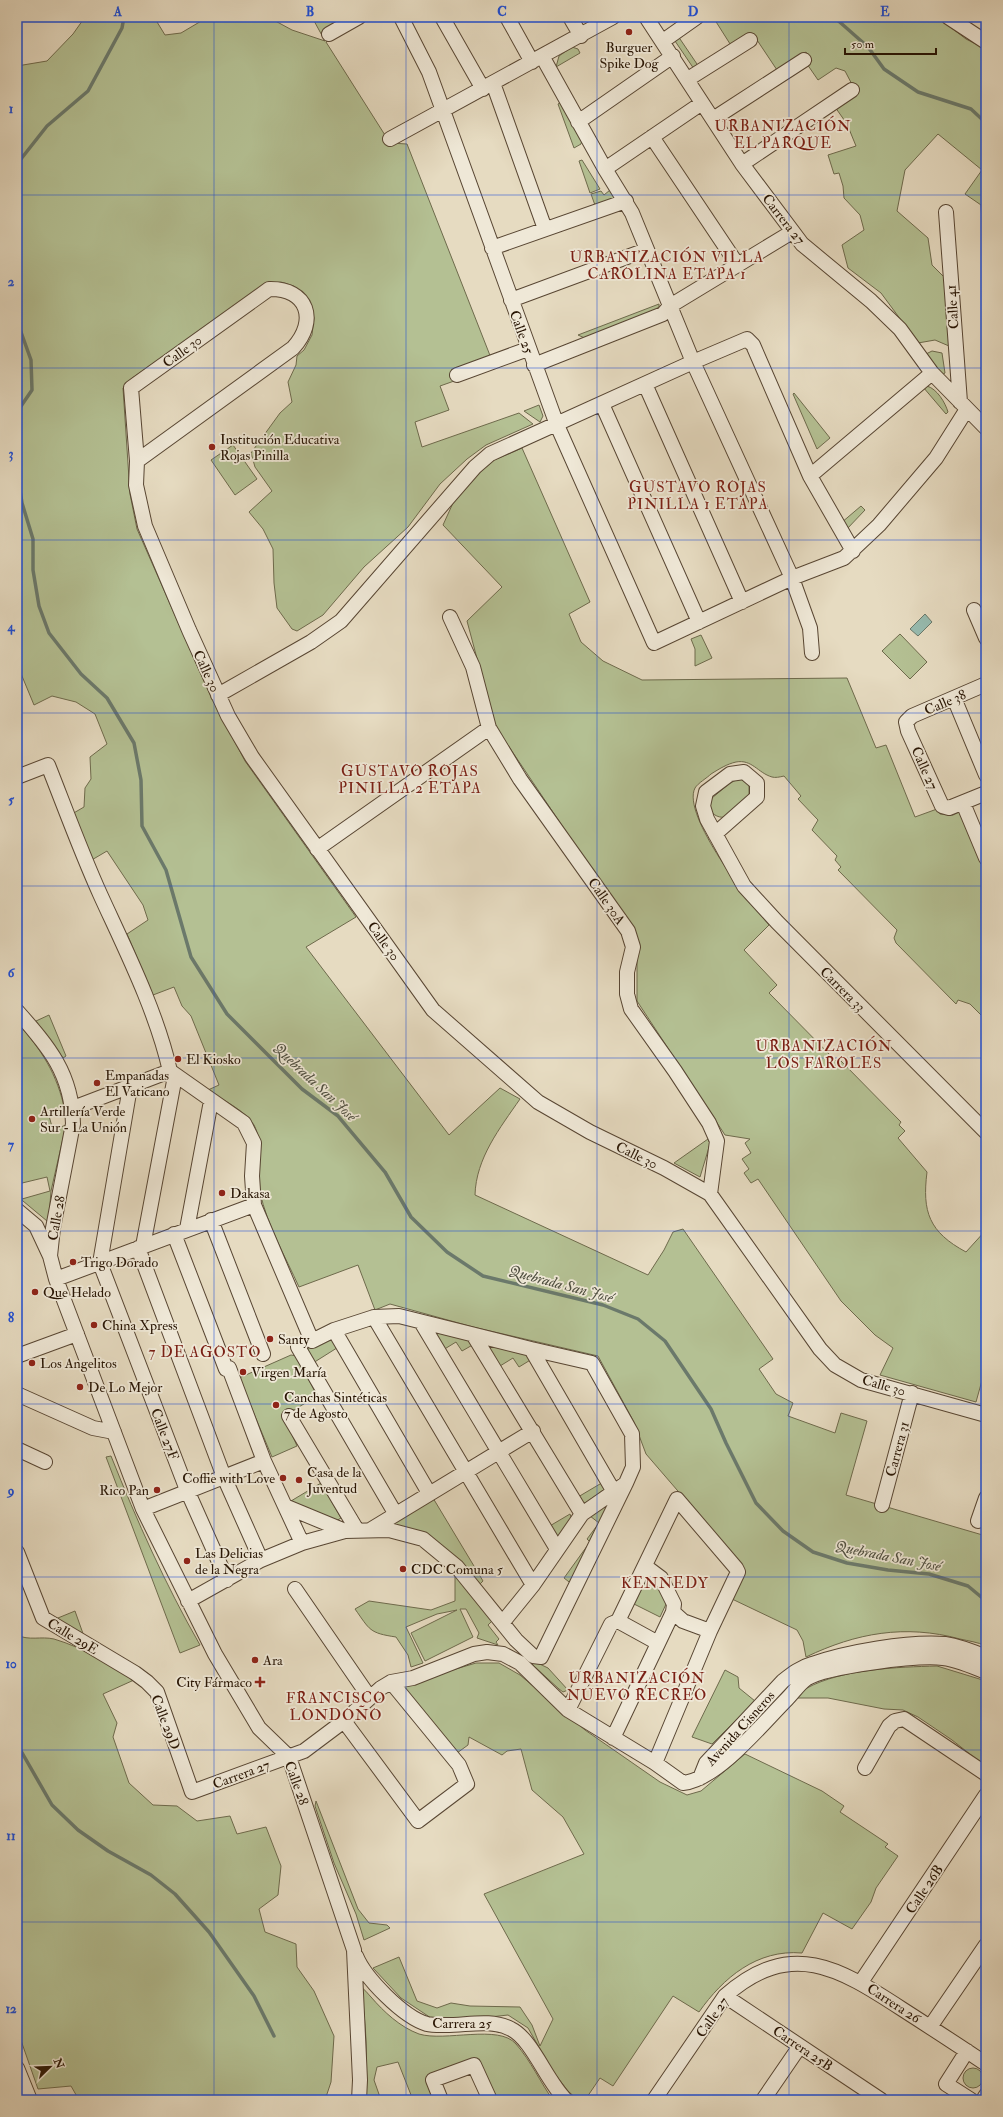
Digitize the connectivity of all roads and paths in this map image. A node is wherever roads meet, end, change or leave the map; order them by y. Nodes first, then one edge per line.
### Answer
1 (359, 17) edge
2 (401, 17) edge
3 (442, 17) edge
4 (507, 17) edge
5 (570, 17) edge
6 (613, 17) edge
7 (646, 17) edge
8 (697, 17) edge
9 (948, 17) edge
10 (329, 34) dead end
11 (581, 36) junction
12 (750, 40) dead end
13 (663, 41) junction
14 (986, 42) edge
15 (673, 56) junction
16 (537, 59) junction
17 (804, 60) dead end
18 (688, 79) junction
19 (488, 86) junction
20 (852, 90) dead end
21 (702, 103) junction
22 (442, 111) junction
23 (713, 119) junction
24 (578, 122) junction
25 (652, 137) junction
26 (390, 139) dead end
27 (742, 164) junction
28 (605, 169) junction
29 (626, 201) junction
30 (946, 212) dead end
31 (545, 229) junction
32 (792, 232) junction
33 (492, 248) junction
34 (646, 250) junction
35 (738, 264) junction
36 (511, 300) junction
37 (670, 306) junction
38 (528, 349) junction
39 (693, 362) junction
40 (534, 365) junction
41 (932, 373) junction
42 (457, 375) dead end
43 (645, 384) junction
44 (602, 404) junction
45 (963, 405) junction
46 (557, 424) junction
47 (986, 428) edge
48 (137, 461) junction
49 (810, 476) junction
50 (853, 551) junction
51 (792, 578) junction
52 (742, 602) junction
53 (974, 610) dead end
54 (450, 617) dead end
55 (699, 622) junction
56 (986, 638) edge
57 (812, 653) dead end
58 (986, 684) edge
59 (218, 695) junction
60 (954, 698) junction
61 (906, 722) joint
62 (489, 728) junction
63 (986, 775) edge
64 (17, 777) edge
65 (986, 792) edge
66 (963, 803) junction
67 (715, 834) junction
68 (318, 849) junction
69 (986, 858) edge
70 (17, 1011) edge
71 (173, 1074) junction
72 (130, 1087) junction
73 (211, 1101) junction
74 (73, 1108) junction
75 (986, 1132) edge
76 (710, 1194) junction
77 (254, 1205) junction
78 (17, 1210) edge
79 (211, 1220) junction
80 (36, 1226) junction
81 (53, 1228) junction
82 (181, 1232) junction
83 (140, 1247) junction
84 (50, 1256) junction
85 (100, 1263) junction
86 (56, 1279) junction
87 (374, 1317) junction
88 (421, 1322) junction
89 (334, 1330) junction
90 (77, 1334) junction
91 (474, 1336) junction
92 (298, 1347) dead end
93 (531, 1350) junction
94 (263, 1354) dead end
95 (17, 1356) edge
96 (912, 1393) junction
97 (17, 1394) edge
98 (986, 1415) edge
99 (289, 1416) dead end
100 (114, 1432) junction
101 (533, 1432) junction
102 (17, 1449) edge
103 (500, 1452) junction
104 (264, 1461) junction
105 (45, 1462) dead end
106 (465, 1473) junction
107 (224, 1477) junction
108 (626, 1483) junction
109 (187, 1490) junction
110 (430, 1492) junction
111 (614, 1492) junction
112 (986, 1498) edge
113 (882, 1505) dead end
114 (287, 1506) junction
115 (143, 1509) junction
116 (395, 1513) junction
117 (582, 1514) junction
118 (978, 1522) dead end
119 (357, 1530) junction
120 (302, 1543) junction
121 (557, 1549) junction
122 (17, 1552) edge
123 (261, 1560) junction
124 (645, 1566) junction
125 (227, 1580) junction
126 (532, 1585) junction
127 (295, 1589) dead end
128 (188, 1601) junction
129 (673, 1612) junction
130 (502, 1622) junction
131 (618, 1622) junction
132 (710, 1631) junction
133 (516, 1640) junction
134 (658, 1643) junction
135 (986, 1657) edge
136 (520, 1663) junction
137 (123, 1667) joint
138 (986, 1672) edge
139 (391, 1682) junction
140 (370, 1698) junction
141 (568, 1710) junction
142 (344, 1721) junction
143 (613, 1738) junction
144 (289, 1757) junction
145 (655, 1763) junction
146 (865, 1768) dead end
147 (986, 1774) edge
148 (700, 1778) junction
149 (192, 1792) joint
150 (986, 1796) edge
151 (986, 1945) edge
152 (354, 1950) junction
153 (793, 1964) joint
154 (861, 1982) junction
155 (725, 1996) junction
156 (930, 2027) junction
157 (800, 2046) junction
158 (967, 2051) junction
159 (986, 2064) edge
160 (17, 2068) edge
161 (986, 2095) edge
162 (438, 2099) edge
163 (30, 2100) edge
164 (359, 2100) edge
165 (490, 2100) edge
166 (566, 2100) edge
167 (654, 2100) edge
168 (763, 2100) edge
169 (881, 2100) edge
170 (971, 2100) edge
171 (983, 2100) edge

1 - 10 street
2 - 22 street, Calle 25
3 - 19 street
4 - 16 street
5 - 11 street
6 - 11 street
7 - 13 street, Carrera 27
8 - 13 street
9 - 14 street
11 - 16 street
12 - 18 street
13 - 15 street, Carrera 27
15 - 18 street, Carrera 27
15 - 24 street
16 - 19 street
16 - 24 street
17 - 23 street
18 - 21 street, Carrera 27
19 - 22 street
19 - 31 street
20 - 27 street
21 - 23 street, Carrera 27
21 - 25 street
22 - 26 street
22 - 33 street, Calle 25
23 - 27 street, Carrera 27
24 - 28 street
25 - 28 street
25 - 35 street
27 - 32 street, Carrera 27
28 - 29 street
29 - 31 street
29 - 34 street
30 - 45 street, Calle 41
31 - 33 street
32 - 35 street
32 - 41 street, Carrera 27
33 - 36 street, Calle 25
34 - 36 street
34 - 37 street
35 - 37 street
36 - 38 street, Calle 25
37 - 39 street
37 - 40 street
38 - 40 street, Calle 25
38 - 42 street
39 - 43 street
39 - 49 street
39 - 51 street
40 - 46 street, Calle 25
41 - 45 street, Carrera 27
41 - 49 street
43 - 44 street
43 - 52 street
44 - 46 street
44 - 55 street
45 - 47 street, Carrera 27
45 - 50 street
46 - 55 street, Calle 25
46 - 59 street
48 - 48 street, Calle 30
48 - 59 street, Calle 30
49 - 50 street
50 - 51 street
51 - 52 street
51 - 57 street
52 - 55 street
53 - 56 street
54 - 62 street, Calle 30A
58 - 60 street, Calle 38
59 - 68 street, Calle 30
60 - 61 street, Calle 38
60 - 63 street
61 - 66 street, Calle 27
62 - 68 street
62 - 76 street, Calle 30A
64 - 71 street
65 - 66 street
66 - 69 street
67 - 67 street, Carrera 33
67 - 75 street, Carrera 33
68 - 76 street, Calle 30
70 - 74 street, Calle 28
71 - 72 street
71 - 73 street
71 - 83 street
72 - 74 street
72 - 85 street
73 - 77 street
73 - 82 street
74 - 81 street, Calle 28
76 - 96 street, Calle 30
77 - 79 street
77 - 89 street
78 - 80 street
79 - 82 street
79 - 94 street
80 - 81 street
80 - 84 street
81 - 84 street, Calle 28
82 - 83 street
82 - 104 street
83 - 85 street
83 - 107 street
84 - 86 street, Calle 28
85 - 86 street
85 - 109 street, Calle 27F
86 - 90 street, Calle 28
87 - 88 street
87 - 89 street
87 - 106 street
88 - 91 street
88 - 103 street
89 - 110 street
90 - 95 street
90 - 100 street, Calle 28
91 - 93 street
91 - 101 street
92 - 116 street
93 - 108 street
93 - 111 street
96 - 98 street, Calle 30
96 - 113 street, Carrera 31
97 - 100 street
99 - 119 street
100 - 115 street, Calle 28
101 - 103 street
101 - 117 street
102 - 105 street
103 - 106 street
103 - 121 street
104 - 107 street
104 - 114 street
106 - 110 street
106 - 126 street
107 - 109 street
107 - 123 street
108 - 111 street
108 - 133 street
109 - 115 street
109 - 125 street, Calle 27F
110 - 116 street
111 - 117 street
112 - 118 street
114 - 119 street
114 - 120 street
115 - 128 street, Calle 28
116 - 119 street
117 - 121 street
119 - 120 street
119 - 130 street
120 - 123 street
121 - 126 street
122 - 137 street, Calle 29E
123 - 125 street
124 - 129 street
124 - 131 street
124 - 132 street
125 - 128 street
126 - 130 street
127 - 140 street
128 - 144 street, Calle 28
129 - 132 street
129 - 134 street
130 - 133 street
131 - 134 street
131 - 141 street
132 - 145 street
133 - 136 street
134 - 143 street
135 - 148 street, Avenida Cisneros
136 - 139 street
136 - 141 street
137 - 149 street, Calle 29D
138 - 148 street, Avenida Cisneros
139 - 140 street, Carrera 27
139 - 142 street
140 - 142 street, Carrera 27
141 - 143 street
142 - 144 street, Carrera 27
143 - 145 street
144 - 149 street, Carrera 27
144 - 152 street, Calle 28
145 - 148 street
146 - 147 street
150 - 154 street, Calle 26B
151 - 156 street
152 - 164 street, Calle 28
152 - 166 street, Carrera 25
153 - 154 street, Carrera 26
153 - 155 street, Calle 27
154 - 156 street, Carrera 26
155 - 157 street, Carrera 25B
155 - 167 street, Calle 27
156 - 158 street, Carrera 26
157 - 168 street
157 - 169 street, Carrera 25B
158 - 159 street, Carrera 26
158 - 170 street
160 - 163 street
161 - 171 street
162 - 165 street

